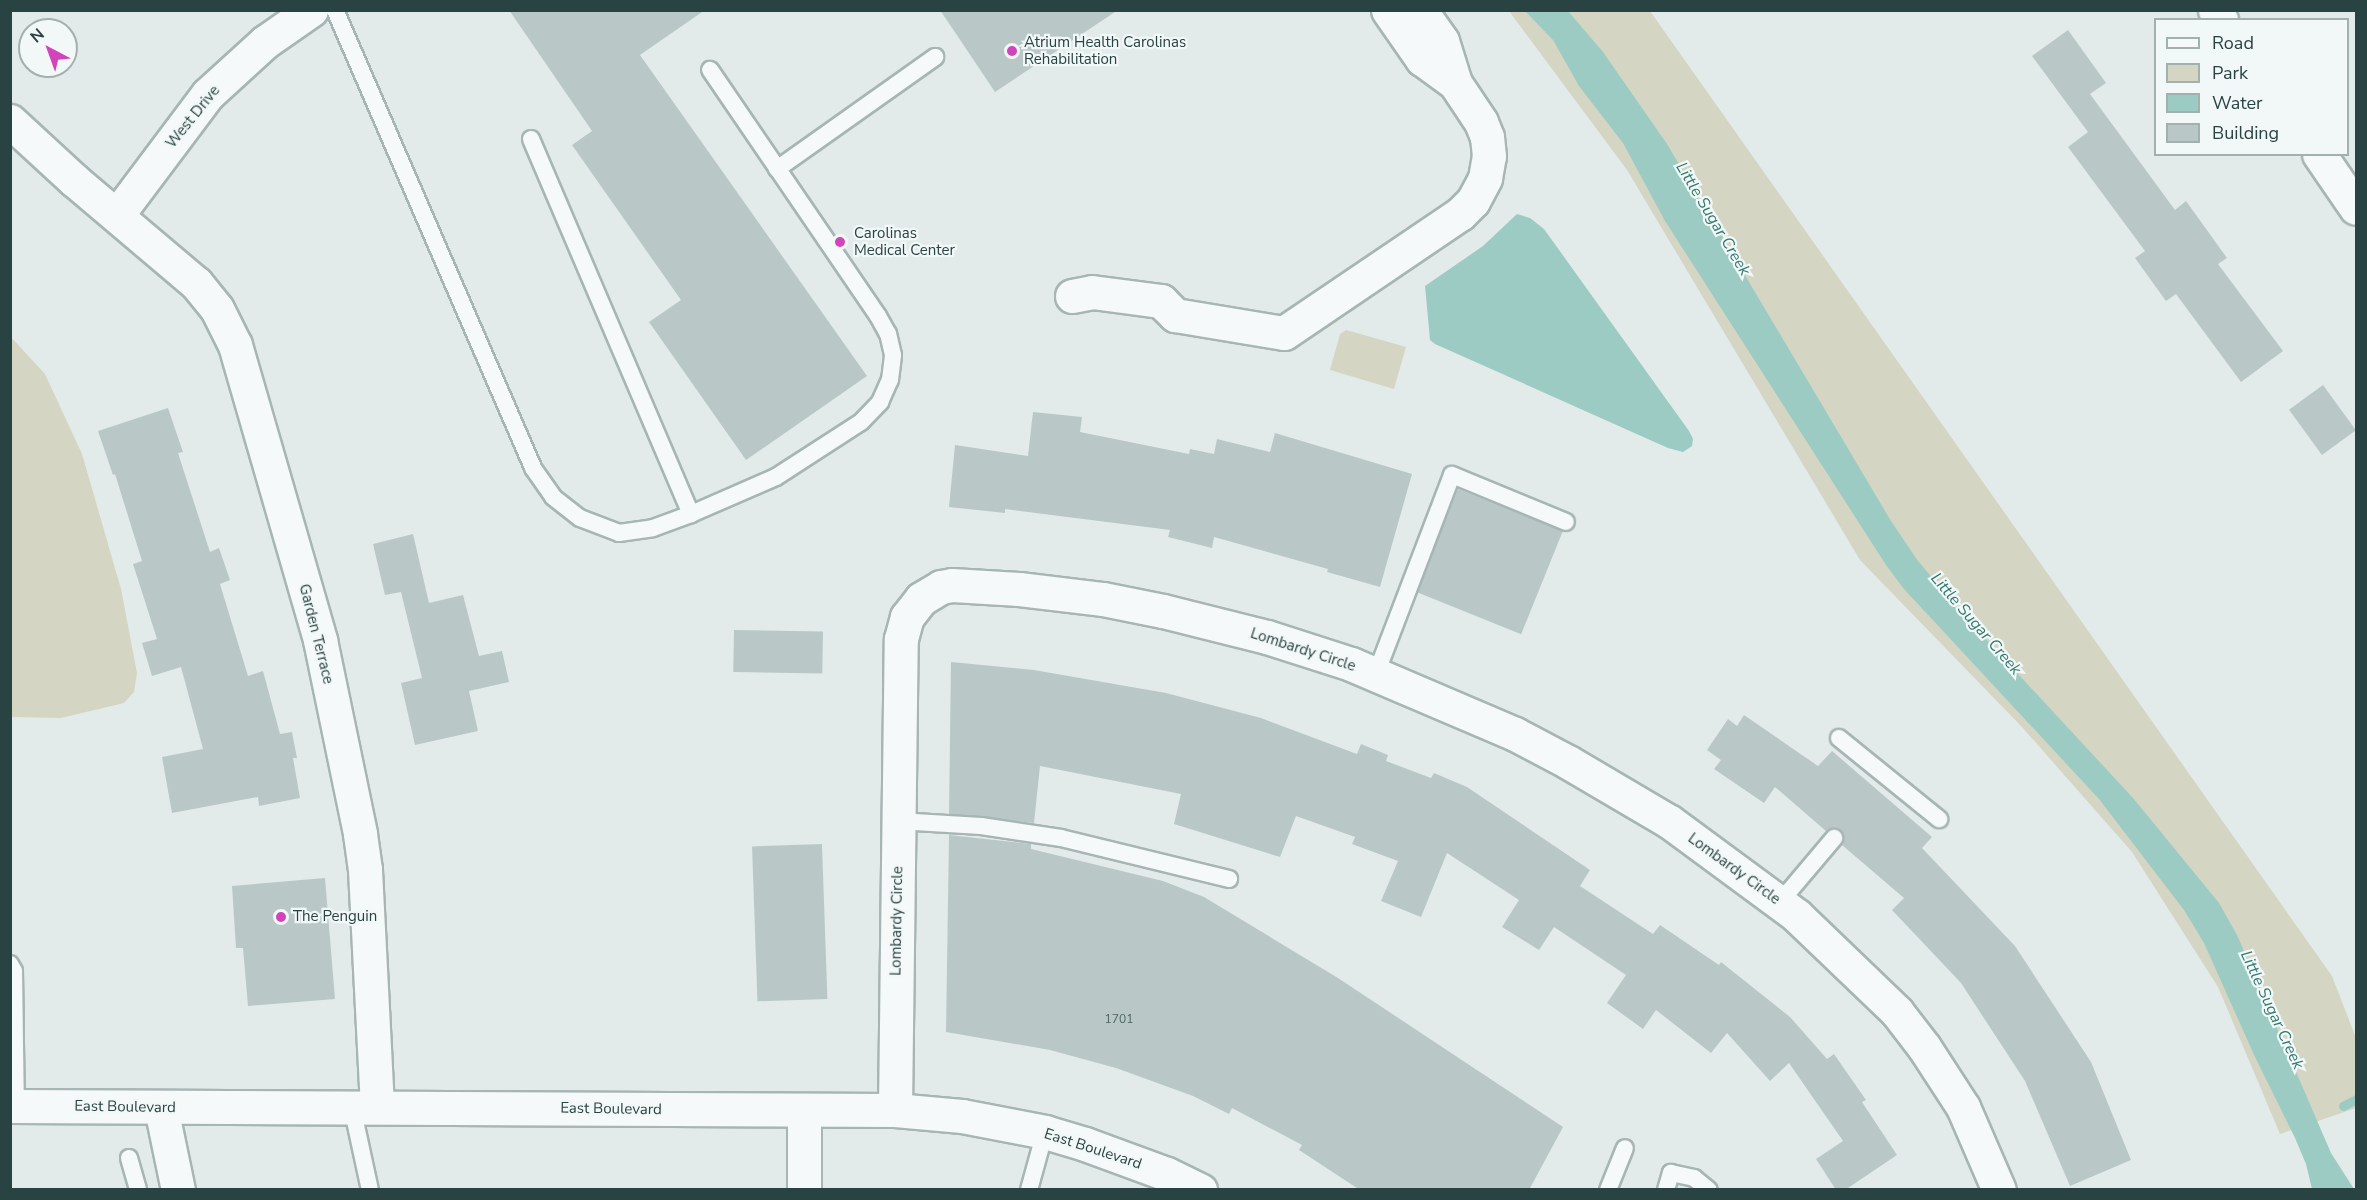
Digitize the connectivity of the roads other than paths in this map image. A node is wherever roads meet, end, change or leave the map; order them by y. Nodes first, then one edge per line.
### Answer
1 (311, 10) edge
2 (335, 10) edge
3 (1388, 10) edge
4 (1420, 10) edge
5 (936, 57) dead end
6 (710, 70) dead end
7 (1455, 83) junction
8 (10, 121) edge
9 (531, 139) dead end
10 (2320, 156) edge
11 (777, 169) junction
12 (2356, 208) edge
13 (117, 215) junction
14 (1174, 315) dead end
15 (691, 514) junction
16 (1566, 522) dead end
17 (1376, 674) junction
18 (1839, 738) dead end
19 (1886, 775) junction
20 (1876, 788) dead end
21 (1939, 819) dead end
22 (898, 821) junction
23 (1834, 838) dead end
24 (1229, 879) dead end
25 (1780, 902) junction
26 (10, 964) edge
27 (13, 1106) edge
28 (364, 1107) junction
29 (161, 1108) junction
30 (804, 1110) junction
31 (895, 1110) junction
32 (1045, 1132) junction
33 (1625, 1148) dead end
34 (129, 1158) dead end
35 (138, 1190) edge
36 (178, 1190) edge
37 (370, 1190) edge
38 (804, 1190) edge
39 (1029, 1190) edge
40 (1200, 1190) edge
41 (1608, 1190) edge
42 (1666, 1190) edge
43 (1709, 1190) edge
44 (1999, 1190) edge

1 - 13 street, West Drive
2 - 15 lane
3 - 7 street
4 - 7 street
5 - 11 lane
6 - 11 lane
7 - 14 street
8 - 13 street, Garden Terrace
9 - 15 lane
10 - 12 street
11 - 15 lane
13 - 28 street, Garden Terrace
16 - 17 lane
17 - 22 street, Lombardy Circle
17 - 25 street, Lombardy Circle
18 - 19 lane
19 - 20 lane
19 - 21 lane
22 - 24 lane
22 - 31 street, Lombardy Circle
23 - 25 lane
25 - 44 street, Lombardy Circle
26 - 27 lane
27 - 29 street, East Boulevard
28 - 29 street, East Boulevard
28 - 30 street, East Boulevard
28 - 37 lane
29 - 36 street
30 - 31 street, East Boulevard
30 - 38 street
31 - 32 street, East Boulevard
32 - 39 lane
32 - 40 street, East Boulevard
33 - 41 lane
34 - 35 lane
42 - 43 lane

